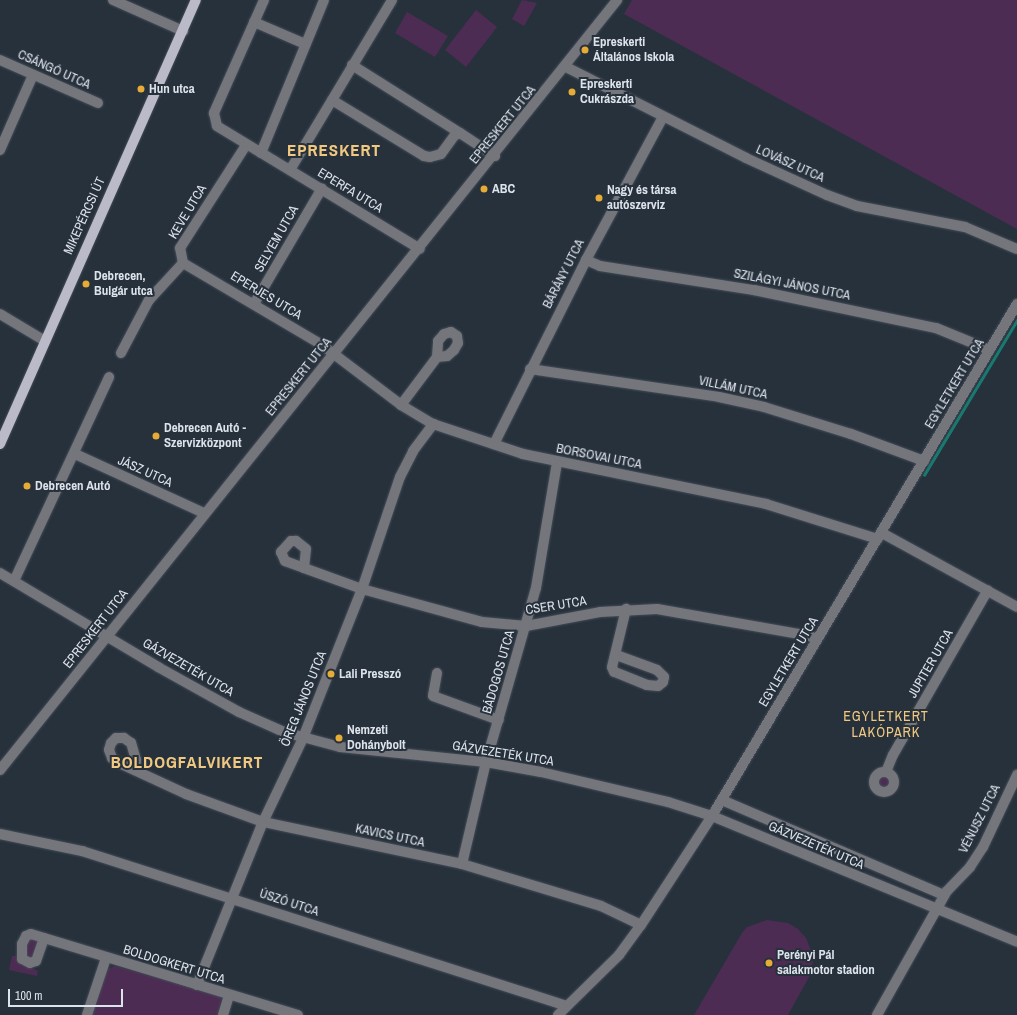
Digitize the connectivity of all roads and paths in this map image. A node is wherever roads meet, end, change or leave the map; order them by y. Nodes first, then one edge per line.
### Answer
1 (113, 0) edge
2 (196, 0) edge
3 (264, 0) edge
4 (324, 0) edge
5 (392, 0) edge
6 (618, 0) edge
7 (254, 22) junction
8 (182, 31) junction
9 (305, 44) junction
10 (0, 60) edge
11 (352, 65) junction
12 (566, 67) junction
13 (33, 75) junction
14 (332, 100) junction
15 (98, 103) dead end
16 (663, 117) junction
17 (460, 133) junction
18 (246, 145) junction
19 (0, 150) edge
20 (261, 153) junction
21 (495, 156) junction
22 (290, 170) junction
23 (322, 188) junction
24 (420, 249) junction
25 (1017, 249) edge
26 (586, 260) junction
27 (183, 263) junction
28 (254, 304) junction
29 (1017, 304) edge
30 (0, 314) edge
31 (45, 341) junction
32 (990, 350) junction
33 (121, 352) dead end
34 (335, 355) junction
35 (437, 357) dead end
36 (530, 369) junction
37 (109, 377) dead end
38 (401, 405) junction
39 (432, 424) junction
40 (0, 444) edge
41 (494, 444) junction
42 (75, 454) junction
43 (924, 461) junction
44 (557, 462) junction
45 (204, 513) junction
46 (880, 536) junction
47 (304, 568) dead end
48 (0, 573) edge
49 (14, 581) junction
50 (362, 589) junction
51 (988, 590) junction
52 (1017, 607) edge
53 (626, 609) junction
54 (526, 626) junction
55 (108, 635) junction
56 (817, 640) junction
57 (619, 656) dead end
58 (437, 673) dead end
59 (499, 720) junction
60 (303, 738) junction
61 (486, 762) junction
62 (0, 770) edge
63 (135, 770) dead end
64 (886, 772) dead end
65 (1017, 775) edge
66 (722, 800) junction
67 (712, 816) junction
68 (263, 822) junction
69 (0, 834) edge
70 (462, 864) junction
71 (944, 895) junction
72 (231, 899) junction
73 (936, 910) junction
74 (642, 926) junction
75 (44, 938) dead end
76 (1017, 942) edge
77 (106, 958) junction
78 (197, 985) junction
79 (229, 995) junction
80 (567, 1006) junction
81 (87, 1015) edge
82 (223, 1015) edge
83 (298, 1015) edge
84 (558, 1015) edge
85 (877, 1015) edge

1 - 8 street
2 - 8 main road, MIKEPÉRCSI ÚT
3 - 7 street
4 - 9 street
5 - 11 street
6 - 12 street, EPRESKERT UTCA
7 - 9 street
7 - 18 street, EPERFA UTCA
8 - 31 main road, MIKEPÉRCSI ÚT
9 - 20 street
10 - 13 street, CSÁNGÓ UTCA
11 - 14 street
11 - 17 street
12 - 16 street, LOVÁSZ UTCA
12 - 21 street, EPRESKERT UTCA
13 - 15 street, CSÁNGÓ UTCA
13 - 19 street
14 - 17 street
14 - 22 street
16 - 25 street, LOVÁSZ UTCA
16 - 26 street, BÁRÁNY UTCA
17 - 21 street
18 - 20 street, EPERFA UTCA
18 - 27 street, KEVE UTCA
20 - 22 street, EPERFA UTCA
21 - 24 street, EPRESKERT UTCA
22 - 23 street, EPERFA UTCA
23 - 24 street, EPERFA UTCA
23 - 28 street, SELYEM UTCA
24 - 34 street, EPRESKERT UTCA
26 - 32 street, SZILÁGYI JÁNOS UTCA
26 - 36 street, BÁRÁNY UTCA
27 - 28 street, EPERJES UTCA
27 - 33 street
28 - 34 street, EPERJES UTCA
29 - 32 street, EGYLETKERT UTCA
30 - 31 street
31 - 40 main road, MIKEPÉRCSI ÚT
32 - 43 street, EGYLETKERT UTCA
34 - 38 street, BORSOVAI UTCA
34 - 45 street, EPRESKERT UTCA
35 - 38 street
36 - 41 street, BÁRÁNY UTCA
36 - 43 street, VILLÁM UTCA
37 - 42 street
38 - 39 street, BORSOVAI UTCA
39 - 41 street, BORSOVAI UTCA
39 - 50 street, ÖREG JÁNOS UTCA
41 - 44 street, BORSOVAI UTCA
42 - 45 street, JÁSZ UTCA
42 - 49 street
43 - 46 street, EGYLETKERT UTCA
44 - 46 street, BORSOVAI UTCA
44 - 54 street, BÁDOGOS UTCA
45 - 55 street, EPRESKERT UTCA
46 - 51 street
46 - 56 street, EGYLETKERT UTCA
47 - 50 street, CSER UTCA
48 - 49 street, GÁZVEZETÉK UTCA
49 - 55 street, GÁZVEZETÉK UTCA
50 - 54 street, CSER UTCA
50 - 60 street, ÖREG JÁNOS UTCA
51 - 52 street
51 - 64 street, JUPITER UTCA
53 - 54 street, CSER UTCA
53 - 56 street, CSER UTCA
53 - 57 street
54 - 59 street, BÁDOGOS UTCA
55 - 60 street, GÁZVEZETÉK UTCA
55 - 62 street, EPRESKERT UTCA
56 - 66 street, EGYLETKERT UTCA
58 - 59 street
59 - 61 street, BÁDOGOS UTCA
60 - 61 street, GÁZVEZETÉK UTCA
60 - 68 street, ÖREG JÁNOS UTCA
61 - 67 street, GÁZVEZETÉK UTCA
61 - 70 street, BÁDOGOS UTCA
63 - 68 street, KAVICS UTCA
65 - 71 street, VÉNUSZ UTCA
66 - 67 street, EGYLETKERT UTCA
66 - 71 street
67 - 73 street, GÁZVEZETÉK UTCA
67 - 74 street, EGYLETKERT UTCA
68 - 70 street, KAVICS UTCA
68 - 72 street, ÖREG JÁNOS UTCA
69 - 72 street, ÚSZÓ UTCA
70 - 74 street, KAVICS UTCA
71 - 73 street, VÉNUSZ UTCA
72 - 78 street, ÖREG JÁNOS UTCA
72 - 80 street, ÚSZÓ UTCA
73 - 76 street, GÁZVEZETÉK UTCA
73 - 85 street, VÉNUSZ UTCA
74 - 80 street, EGYLETKERT UTCA
75 - 77 street, BOLDOGKERT UTCA
77 - 78 street, BOLDOGKERT UTCA
77 - 81 street
78 - 79 street, BOLDOGKERT UTCA
79 - 82 street
79 - 83 street, BOLDOGKERT UTCA
80 - 84 street, EGYLETKERT UTCA

